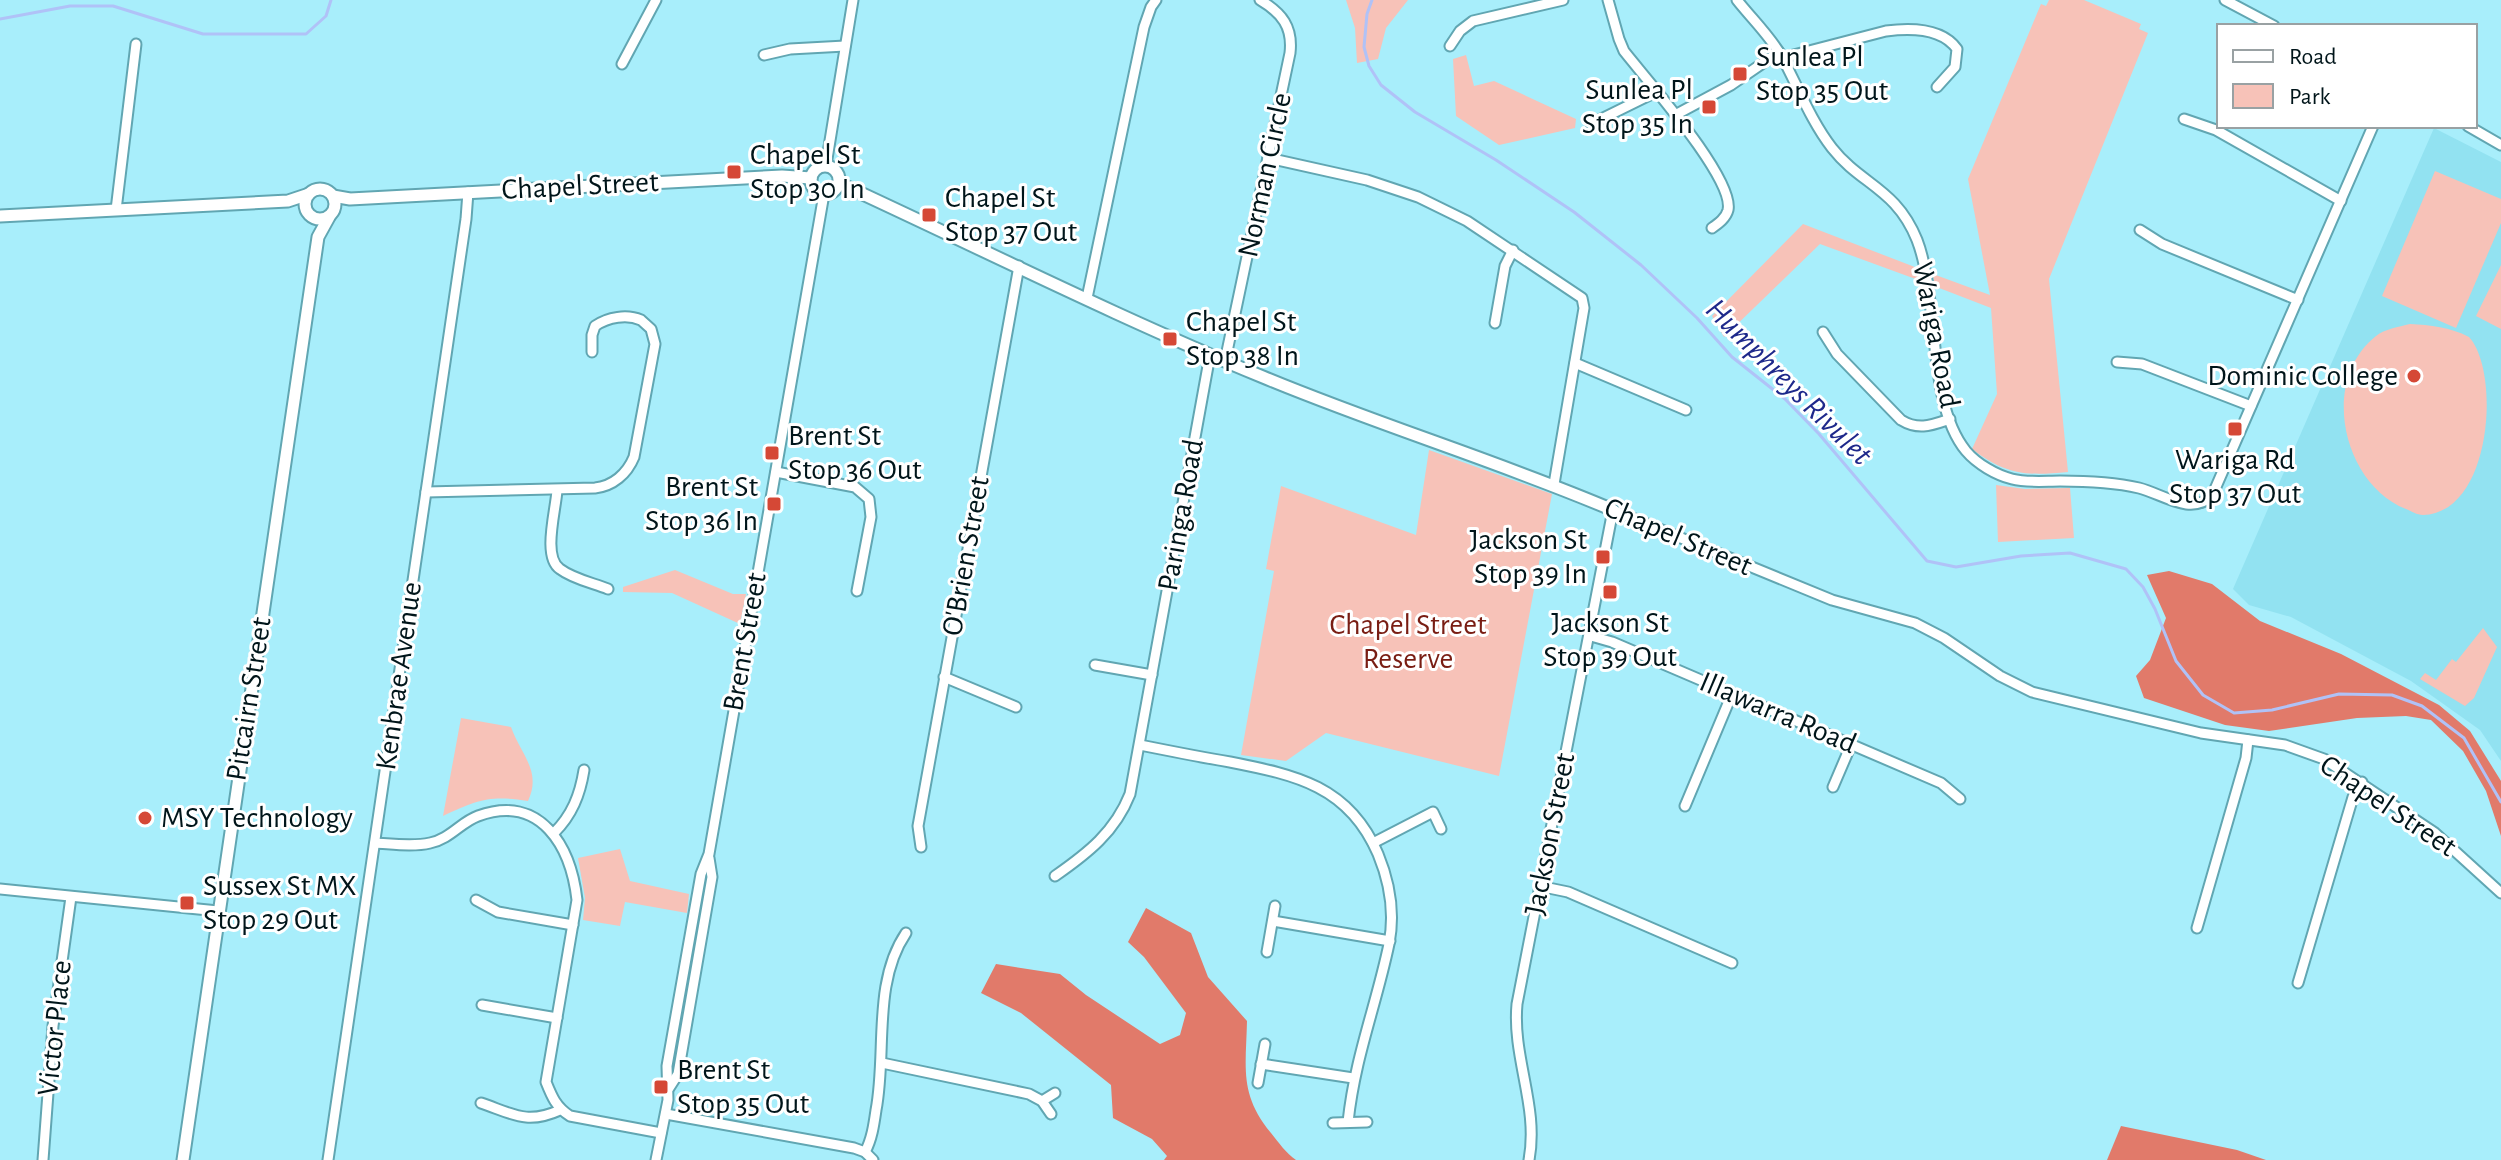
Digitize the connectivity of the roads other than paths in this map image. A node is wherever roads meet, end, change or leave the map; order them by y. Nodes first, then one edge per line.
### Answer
1 (656, 0) edge
2 (853, 0) edge
3 (1156, 0) edge
4 (1260, 0) edge
5 (1563, 0) edge
6 (1608, 0) edge
7 (1737, 0) edge
8 (2225, 0) edge
9 (2270, 24) edge
10 (136, 44) dead end
11 (845, 46) junction
12 (1450, 46) dead end
13 (764, 55) dead end
14 (1780, 55) junction
15 (622, 64) dead end
16 (1937, 87) dead end
17 (1656, 92) junction
18 (1677, 114) junction
19 (2184, 119) dead end
20 (1591, 124) dead end
21 (2372, 128) edge
22 (2471, 128) edge
23 (2501, 145) edge
24 (1268, 158) junction
25 (826, 165) junction
26 (811, 178) junction
27 (839, 183) junction
28 (468, 192) junction
29 (309, 194) junction
30 (824, 194) junction
31 (333, 196) junction
32 (350, 199) junction
33 (288, 201) junction
34 (2341, 201) junction
35 (116, 210) junction
36 (332, 213) junction
37 (309, 214) junction
38 (0, 216) edge
39 (1712, 228) dead end
40 (2140, 230) dead end
41 (318, 237) junction
42 (1513, 250) junction
43 (1019, 266) junction
44 (1087, 298) junction
45 (2298, 300) junction
46 (1495, 323) dead end
47 (1823, 332) dead end
48 (592, 352) dead end
49 (1210, 355) junction
50 (1225, 361) junction
51 (2117, 362) dead end
52 (1575, 363) junction
53 (2251, 406) junction
54 (1686, 410) dead end
55 (1950, 419) junction
56 (776, 472) junction
57 (1554, 484) junction
58 (557, 490) junction
59 (426, 492) junction
60 (1613, 510) junction
61 (608, 589) dead end
62 (857, 591) dead end
63 (1591, 636) junction
64 (1095, 665) dead end
65 (1152, 675) junction
66 (944, 677) junction
67 (1732, 694) junction
68 (1016, 707) dead end
69 (2248, 740) junction
70 (1140, 745) junction
71 (1851, 745) junction
72 (584, 770) dead end
73 (2362, 782) junction
74 (1833, 787) dead end
75 (1960, 799) dead end
76 (1685, 806) dead end
77 (1441, 829) dead end
78 (554, 833) junction
79 (375, 843) junction
80 (1373, 843) junction
81 (921, 847) dead end
82 (1055, 876) dead end
83 (1539, 886) junction
84 (0, 889) edge
85 (2501, 893) edge
86 (71, 897) junction
87 (476, 900) dead end
88 (1275, 906) dead end
89 (218, 911) junction
90 (1273, 921) junction
91 (573, 925) junction
92 (2197, 928) dead end
93 (906, 933) dead end
94 (1390, 941) junction
95 (1267, 952) dead end
96 (1732, 963) dead end
97 (2298, 983) dead end
98 (482, 1005) dead end
99 (557, 1018) junction
100 (1265, 1044) dead end
101 (882, 1063) junction
102 (1261, 1064) junction
103 (1353, 1078) junction
104 (1258, 1083) dead end
105 (1055, 1093) dead end
106 (1042, 1101) junction
107 (481, 1103) dead end
108 (560, 1110) junction
109 (666, 1114) junction
110 (1051, 1114) dead end
111 (1348, 1122) junction
112 (1367, 1122) dead end
113 (1333, 1123) dead end
114 (661, 1133) junction
115 (865, 1152) junction
116 (43, 1160) edge
117 (183, 1160) edge
118 (328, 1160) edge
119 (656, 1160) edge
120 (873, 1160) edge
121 (1529, 1160) edge

1 - 15 street
2 - 11 street
3 - 44 street
4 - 24 street, Norman Circle
5 - 12 street
6 - 17 street
7 - 14 street, Wariga Road
8 - 9 street
10 - 35 street
11 - 13 street
11 - 25 street
14 - 16 street
14 - 18 street
14 - 55 street, Wariga Road
17 - 18 street
17 - 20 street
18 - 39 street
19 - 34 street
21 - 34 street, Wariga Road
22 - 23 street
24 - 42 street
24 - 50 street, Norman Circle
25 - 26 street
25 - 27 street
26 - 28 street, Chapel Street
26 - 30 street
27 - 30 street
27 - 43 street, Chapel Street
28 - 32 street, Chapel Street
28 - 59 street, Kenbrae Avenue
29 - 31 street
29 - 33 street
29 - 37 street
30 - 56 street, Brent Street
31 - 32 street, Chapel Street
31 - 36 street
32 - 36 street
33 - 35 street
33 - 37 street
34 - 45 street, Wariga Road
35 - 38 street
36 - 37 street
36 - 41 street, Pitcairn Street
37 - 41 street, Pitcairn Street
40 - 45 street
41 - 89 street, Pitcairn Street
42 - 46 street
42 - 52 street
43 - 44 street, Chapel Street
43 - 66 street, O'Brien Street
44 - 49 street, Chapel Street
45 - 53 street, Wariga Road
47 - 55 street
48 - 58 street
49 - 50 street, Chapel Street
49 - 65 street, Paringa Road
50 - 57 street, Chapel Street
51 - 53 street
52 - 54 street
52 - 57 street
53 - 55 street, Wariga Road
56 - 62 street
56 - 109 street, Brent Street
57 - 60 street, Chapel Street
58 - 59 street
58 - 61 street
59 - 79 street, Kenbrae Avenue
60 - 63 street, Jackson Street
60 - 69 street, Chapel Street
63 - 67 street, Illawarra Road
63 - 83 street, Jackson Street
64 - 65 street
65 - 70 street, Paringa Road
66 - 68 street
66 - 81 street, O'Brien Street
67 - 71 street, Illawarra Road
67 - 76 street
69 - 73 street, Chapel Street
69 - 92 street
70 - 80 street
70 - 82 street, Paringa Road
71 - 74 street
71 - 75 street, Illawarra Road
72 - 78 street
73 - 85 street, Chapel Street
73 - 97 street
77 - 80 street
78 - 79 street
78 - 91 street
79 - 118 street, Kenbrae Avenue
80 - 94 street
83 - 96 street
83 - 121 street, Jackson Street
84 - 86 street
86 - 89 street
86 - 116 street, Victor Place
87 - 91 street
88 - 90 street
89 - 117 street, Pitcairn Street
90 - 94 street
90 - 95 street
91 - 99 street
93 - 101 street
94 - 103 street
98 - 99 street
99 - 108 street
100 - 102 street
101 - 106 street
101 - 115 street
102 - 103 street
102 - 104 street
103 - 111 street
105 - 106 street
106 - 110 street
107 - 108 street
108 - 114 street
109 - 114 street, Brent Street
109 - 115 street
111 - 112 street
111 - 113 street
114 - 119 street, Brent Street
115 - 120 street

